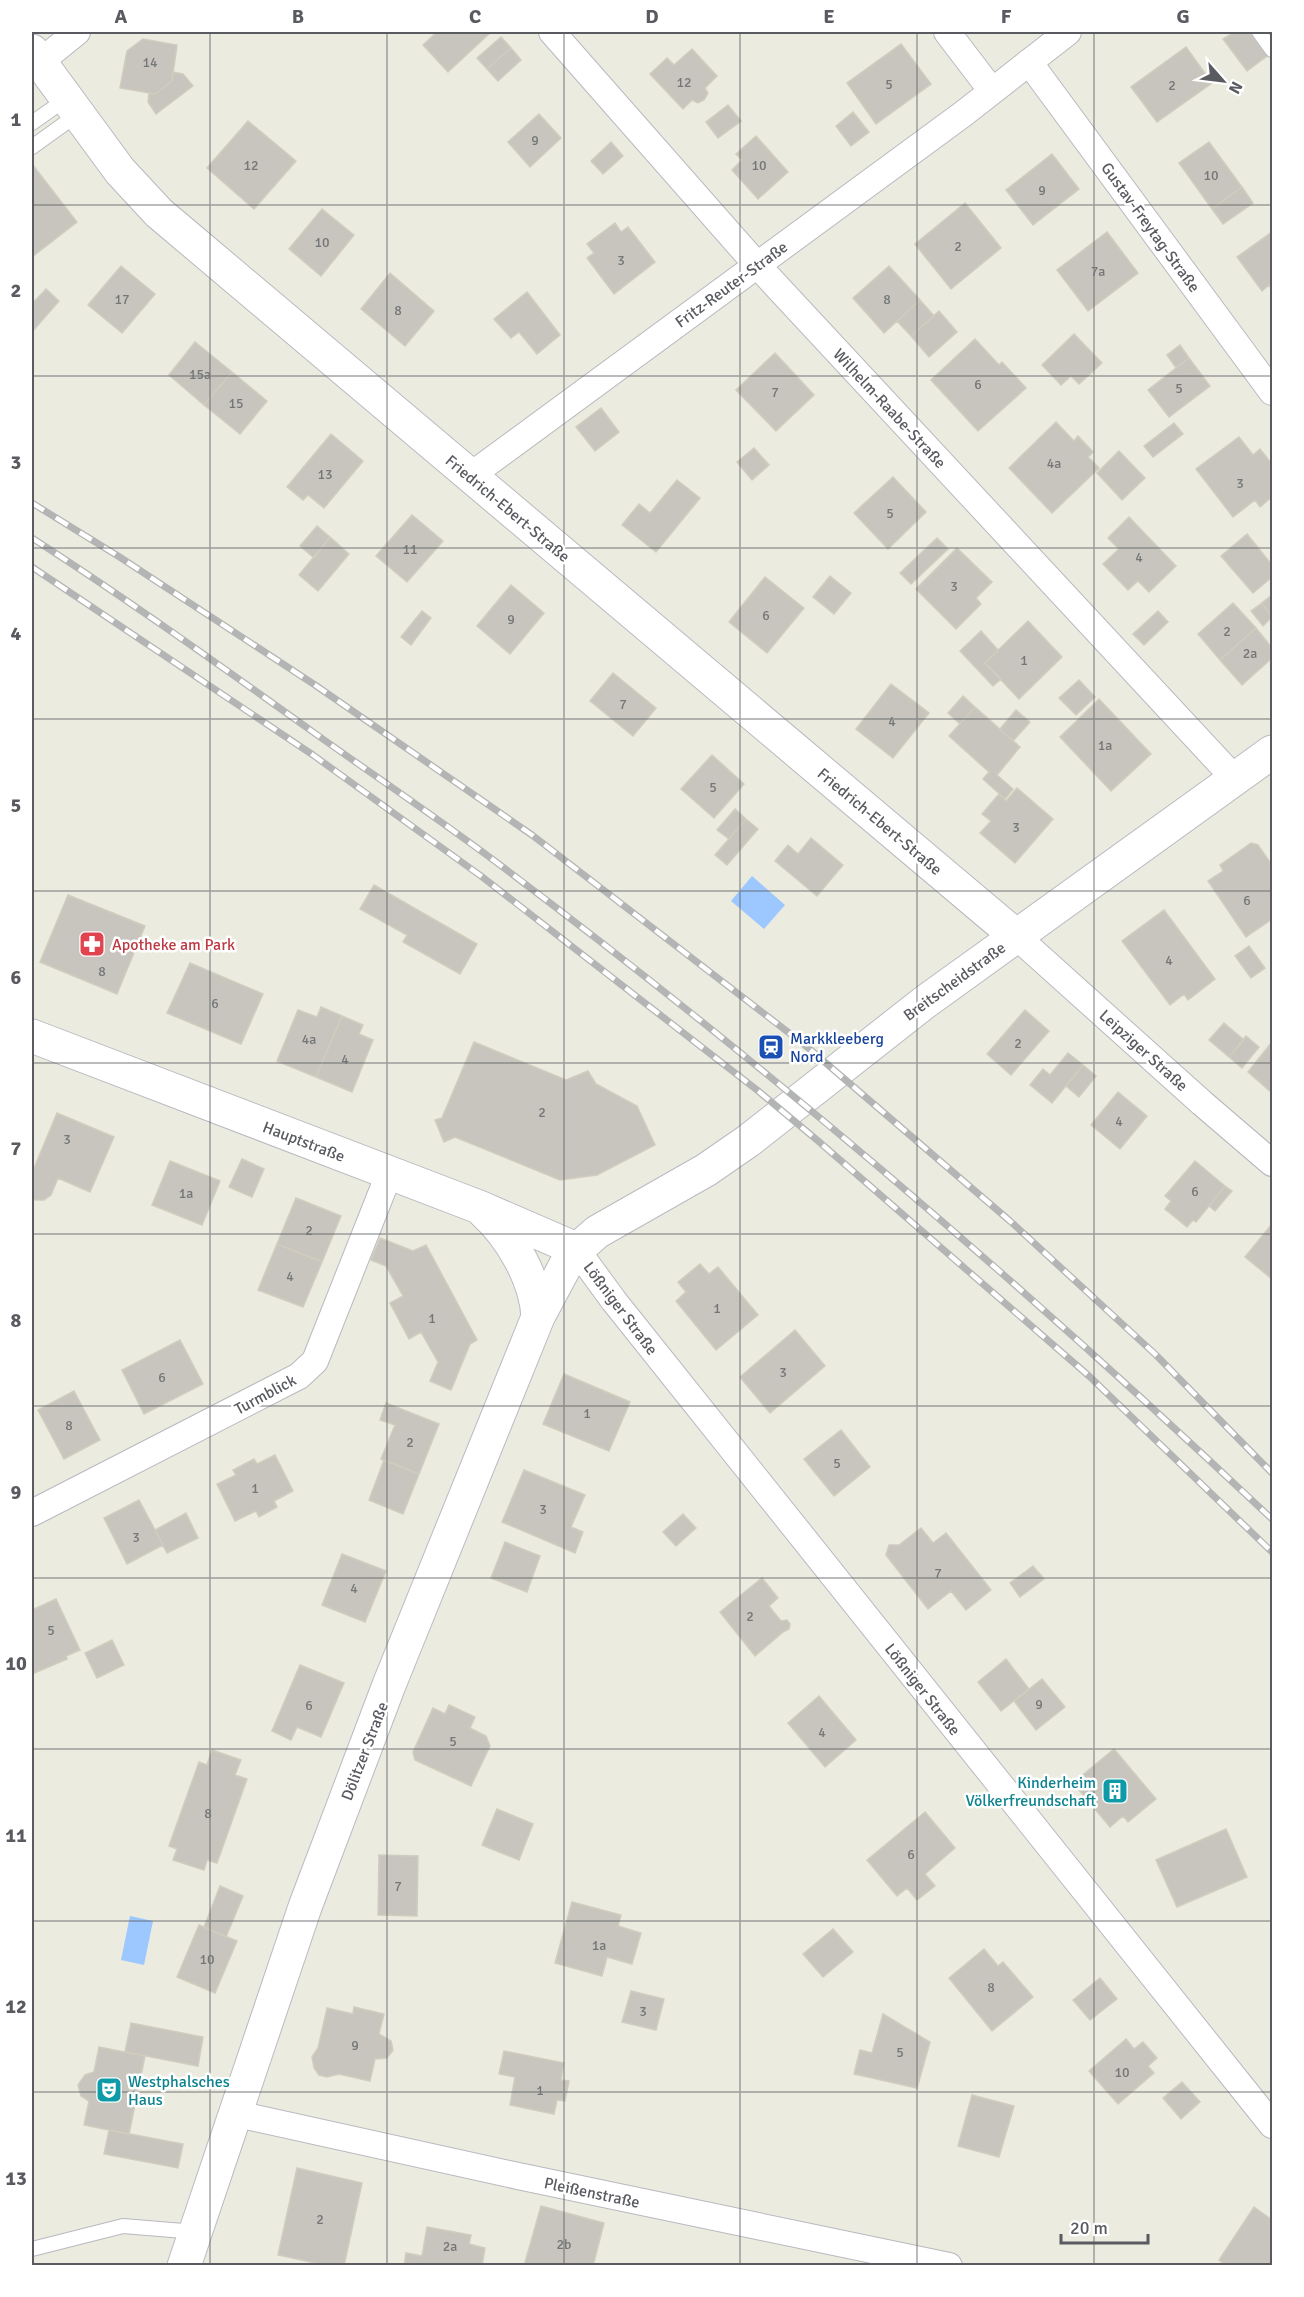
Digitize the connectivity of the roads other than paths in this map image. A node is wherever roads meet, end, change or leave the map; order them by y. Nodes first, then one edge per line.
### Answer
1 (76, 32) edge
2 (552, 32) edge
3 (947, 32) edge
4 (1068, 32) edge
5 (1259, 32) edge
6 (1272, 50) edge
7 (35, 56) edge
8 (1029, 62) junction
9 (992, 91) junction
10 (72, 107) junction
11 (32, 123) edge
12 (32, 147) edge
13 (757, 265) junction
14 (1272, 392) edge
15 (470, 476) junction
16 (1272, 752) edge
17 (1235, 779) junction
18 (1016, 936) junction
19 (32, 1036) edge
20 (1272, 1163) edge
21 (389, 1174) junction
22 (479, 1207) junction
23 (576, 1249) junction
24 (538, 1317) junction
25 (32, 1513) edge
26 (237, 2114) junction
27 (1272, 2125) edge
28 (196, 2232) junction
29 (32, 2249) edge
30 (184, 2265) edge
31 (949, 2265) edge

1 - 7 street
2 - 13 street, Wilhelm-Raabe-Straße
3 - 9 street
4 - 8 street, Fritz-Reuter-Straße
5 - 6 lane
7 - 10 main road, Friedrich-Ebert-Straße
8 - 9 street, Fritz-Reuter-Straße
8 - 14 street, Gustav-Freytag-Straße
9 - 13 street, Fritz-Reuter-Straße
10 - 11 lane
10 - 12 lane
10 - 15 main road, Friedrich-Ebert-Straße
13 - 15 street, Fritz-Reuter-Straße
13 - 17 street, Wilhelm-Raabe-Straße
15 - 18 main road, Friedrich-Ebert-Straße
16 - 17 main road, Breitscheidstraße
17 - 18 main road, Breitscheidstraße
18 - 20 street, Leipziger Straße
18 - 23 main road, Breitscheidstraße
19 - 21 main road, Hauptstraße
21 - 22 main road, Hauptstraße
21 - 25 street, Turmblick
22 - 23 main road, Hauptstraße
22 - 24 main road
23 - 24 main road, Dölitzer Straße
23 - 27 street, Lößniger Straße
24 - 26 main road, Dölitzer Straße
26 - 28 main road, Dölitzer Straße
26 - 31 street, Pleißenstraße
28 - 29 lane
28 - 30 main road, Dölitzer Straße

